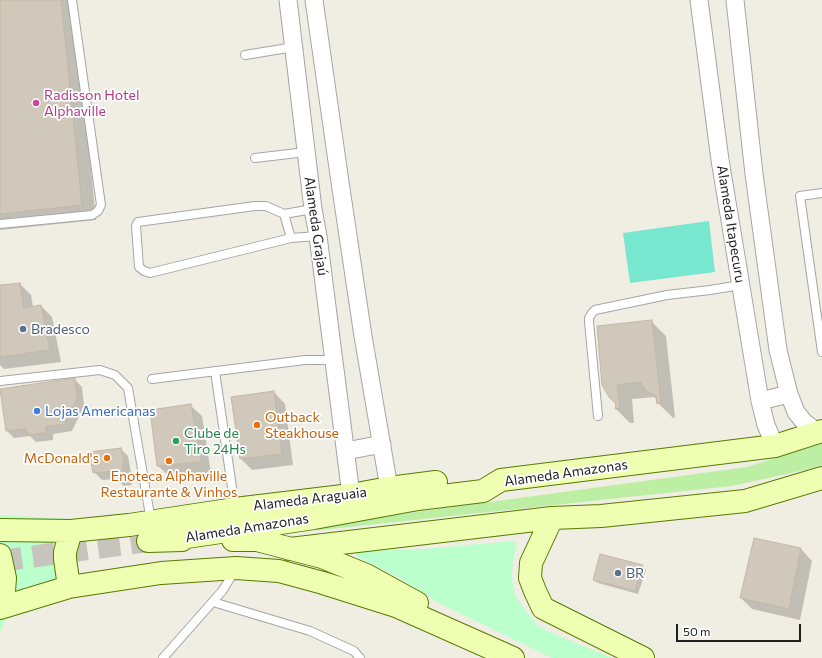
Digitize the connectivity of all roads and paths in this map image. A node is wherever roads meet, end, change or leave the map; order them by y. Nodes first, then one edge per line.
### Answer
1 (72, 0) edge
2 (288, 0) edge
3 (314, 0) edge
4 (699, 0) edge
5 (735, 0) edge
6 (320, 43) junction
7 (294, 44) junction
8 (245, 55) dead end
9 (306, 152) junction
10 (255, 158) dead end
11 (822, 193) edge
12 (312, 209) junction
13 (284, 214) junction
14 (0, 224) edge
15 (318, 236) junction
16 (291, 238) junction
17 (741, 285) junction
18 (822, 352) edge
19 (334, 360) junction
20 (215, 371) junction
21 (152, 379) dead end
22 (0, 381) edge
23 (789, 394) junction
24 (760, 401) junction
25 (598, 416) dead end
26 (820, 432) edge
27 (382, 444) junction
28 (775, 446) junction
29 (346, 451) junction
30 (822, 478) edge
31 (501, 480) junction
32 (389, 488) junction
33 (351, 495) junction
34 (235, 509) junction
35 (552, 518) junction
36 (0, 530) edge
37 (71, 531) junction
38 (156, 534) junction
39 (290, 549) junction
40 (0, 555) edge
41 (236, 568) junction
42 (69, 587) junction
43 (213, 602) junction
44 (0, 608) edge
45 (479, 643) junction
46 (164, 658) edge
47 (360, 658) edge
48 (513, 658) edge
49 (643, 658) edge

1 - 14 lane
2 - 7 street, Alameda Grajaú
3 - 6 street
4 - 17 street, Alameda Itapecuru
5 - 23 street, Alameda Itapecuru
6 - 7 street
6 - 27 street
7 - 8 lane
7 - 9 street, Alameda Grajaú
9 - 10 lane
9 - 12 street, Alameda Grajaú
11 - 18 lane
12 - 13 lane
12 - 15 street, Alameda Grajaú
13 - 16 lane
13 - 16 lane
15 - 16 lane
15 - 19 street, Alameda Grajaú
17 - 24 street, Alameda Itapecuru
17 - 25 lane
19 - 20 lane
19 - 29 street, Alameda Grajaú
20 - 21 lane
20 - 34 lane
22 - 38 lane
23 - 24 street
23 - 26 street, Alameda Itapecuru
24 - 28 street, Alameda Itapecuru
26 - 28 main road, Alameda Amazonas
27 - 29 street
27 - 32 street
28 - 31 main road, Alameda Amazonas
29 - 33 street, Alameda Grajaú
30 - 35 main road, Alameda Amazonas
31 - 32 main road, Alameda Araguaia
31 - 38 main road, Alameda Amazonas
32 - 33 main road, Alameda Araguaia
33 - 34 main road, Alameda Araguaia
34 - 38 main road, Alameda Araguaia
35 - 39 main road, Alameda Amazonas
35 - 49 main road
36 - 37 main road, Alameda Araguaia
37 - 38 main road, Alameda Araguaia
37 - 42 main road
38 - 39 main road, Alameda Araguaia
39 - 45 main road, Alameda Araguaia
40 - 44 main road
41 - 42 main road, Alameda Araguaia
41 - 43 lane
41 - 45 main road, Alameda Araguaia
42 - 44 main road, Alameda Araguaia
43 - 46 lane
43 - 47 lane
45 - 48 main road, Alameda Araguaia

